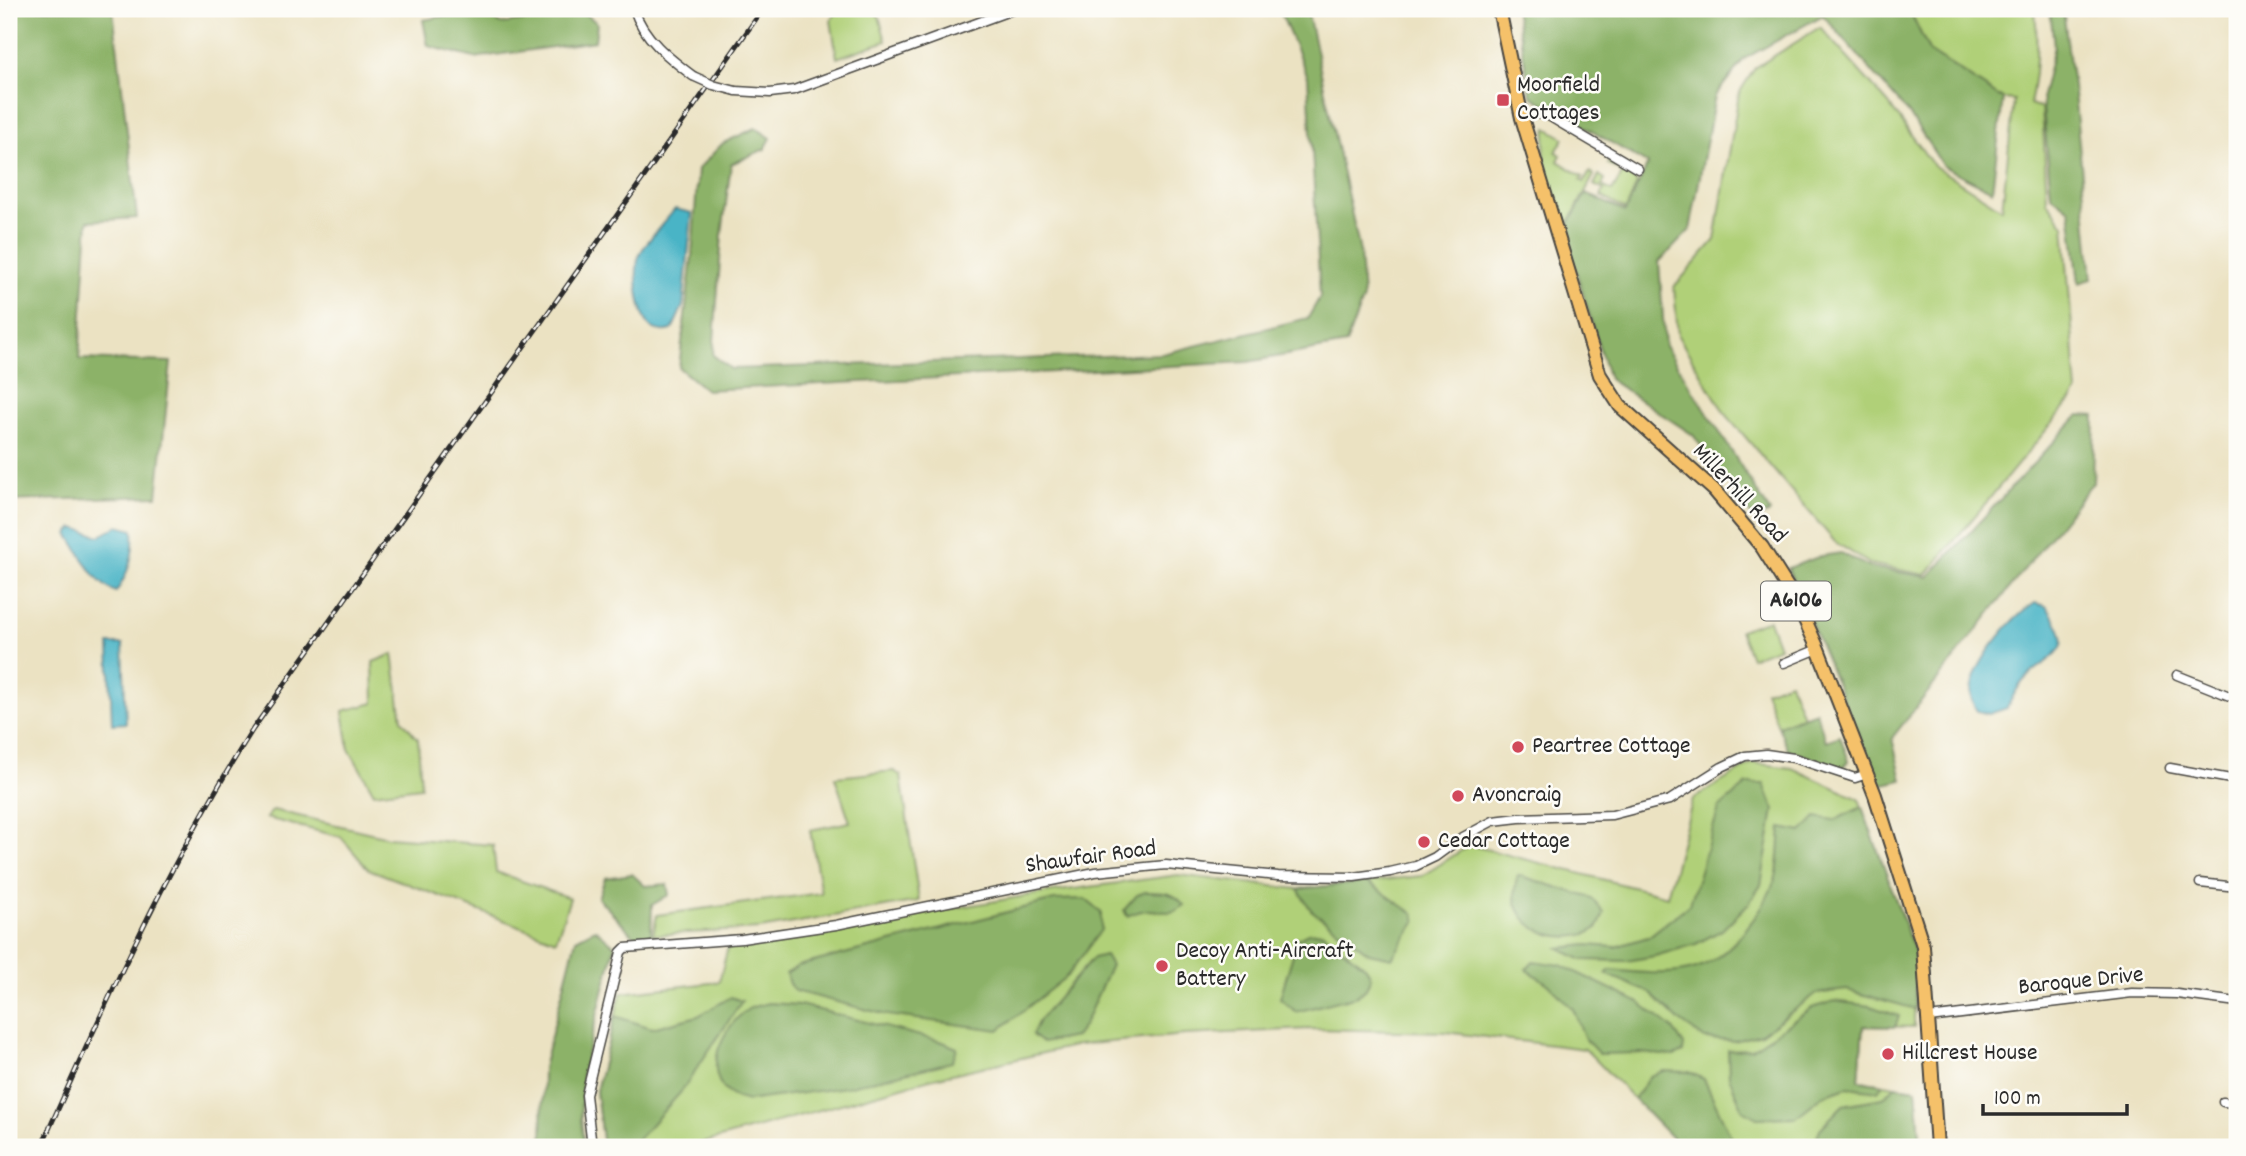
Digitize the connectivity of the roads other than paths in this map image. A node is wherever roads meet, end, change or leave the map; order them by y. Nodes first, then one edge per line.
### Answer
1 (634, 9) edge
2 (1015, 9) edge
3 (1499, 9) edge
4 (1522, 118) junction
5 (1638, 169) dead end
6 (1818, 649) junction
7 (1784, 663) dead end
8 (2177, 675) dead end
9 (2237, 699) edge
10 (2170, 768) dead end
11 (2237, 770) edge
12 (1867, 774) junction
13 (2236, 780) edge
14 (2237, 789) edge
15 (2200, 883) dead end
16 (2237, 887) edge
17 (2237, 1002) edge
18 (1929, 1018) junction
19 (2223, 1102) dead end
20 (2237, 1102) edge
21 (592, 1147) edge
22 (1937, 1147) edge

1 - 2 street, bridge
3 - 4 main road, Millerhill Road / A6106
4 - 5 street
4 - 6 main road, Millerhill Road / A6106
6 - 7 street
6 - 12 main road, Millerhill Road / A6106
8 - 9 street
10 - 13 street
11 - 13 street
12 - 18 main road, Millerhill Road / A6106
12 - 21 street, Shawfair Road
13 - 14 street
15 - 16 street
17 - 18 street, Baroque Drive
18 - 22 main road, Millerhill Road / A6106
19 - 20 street

